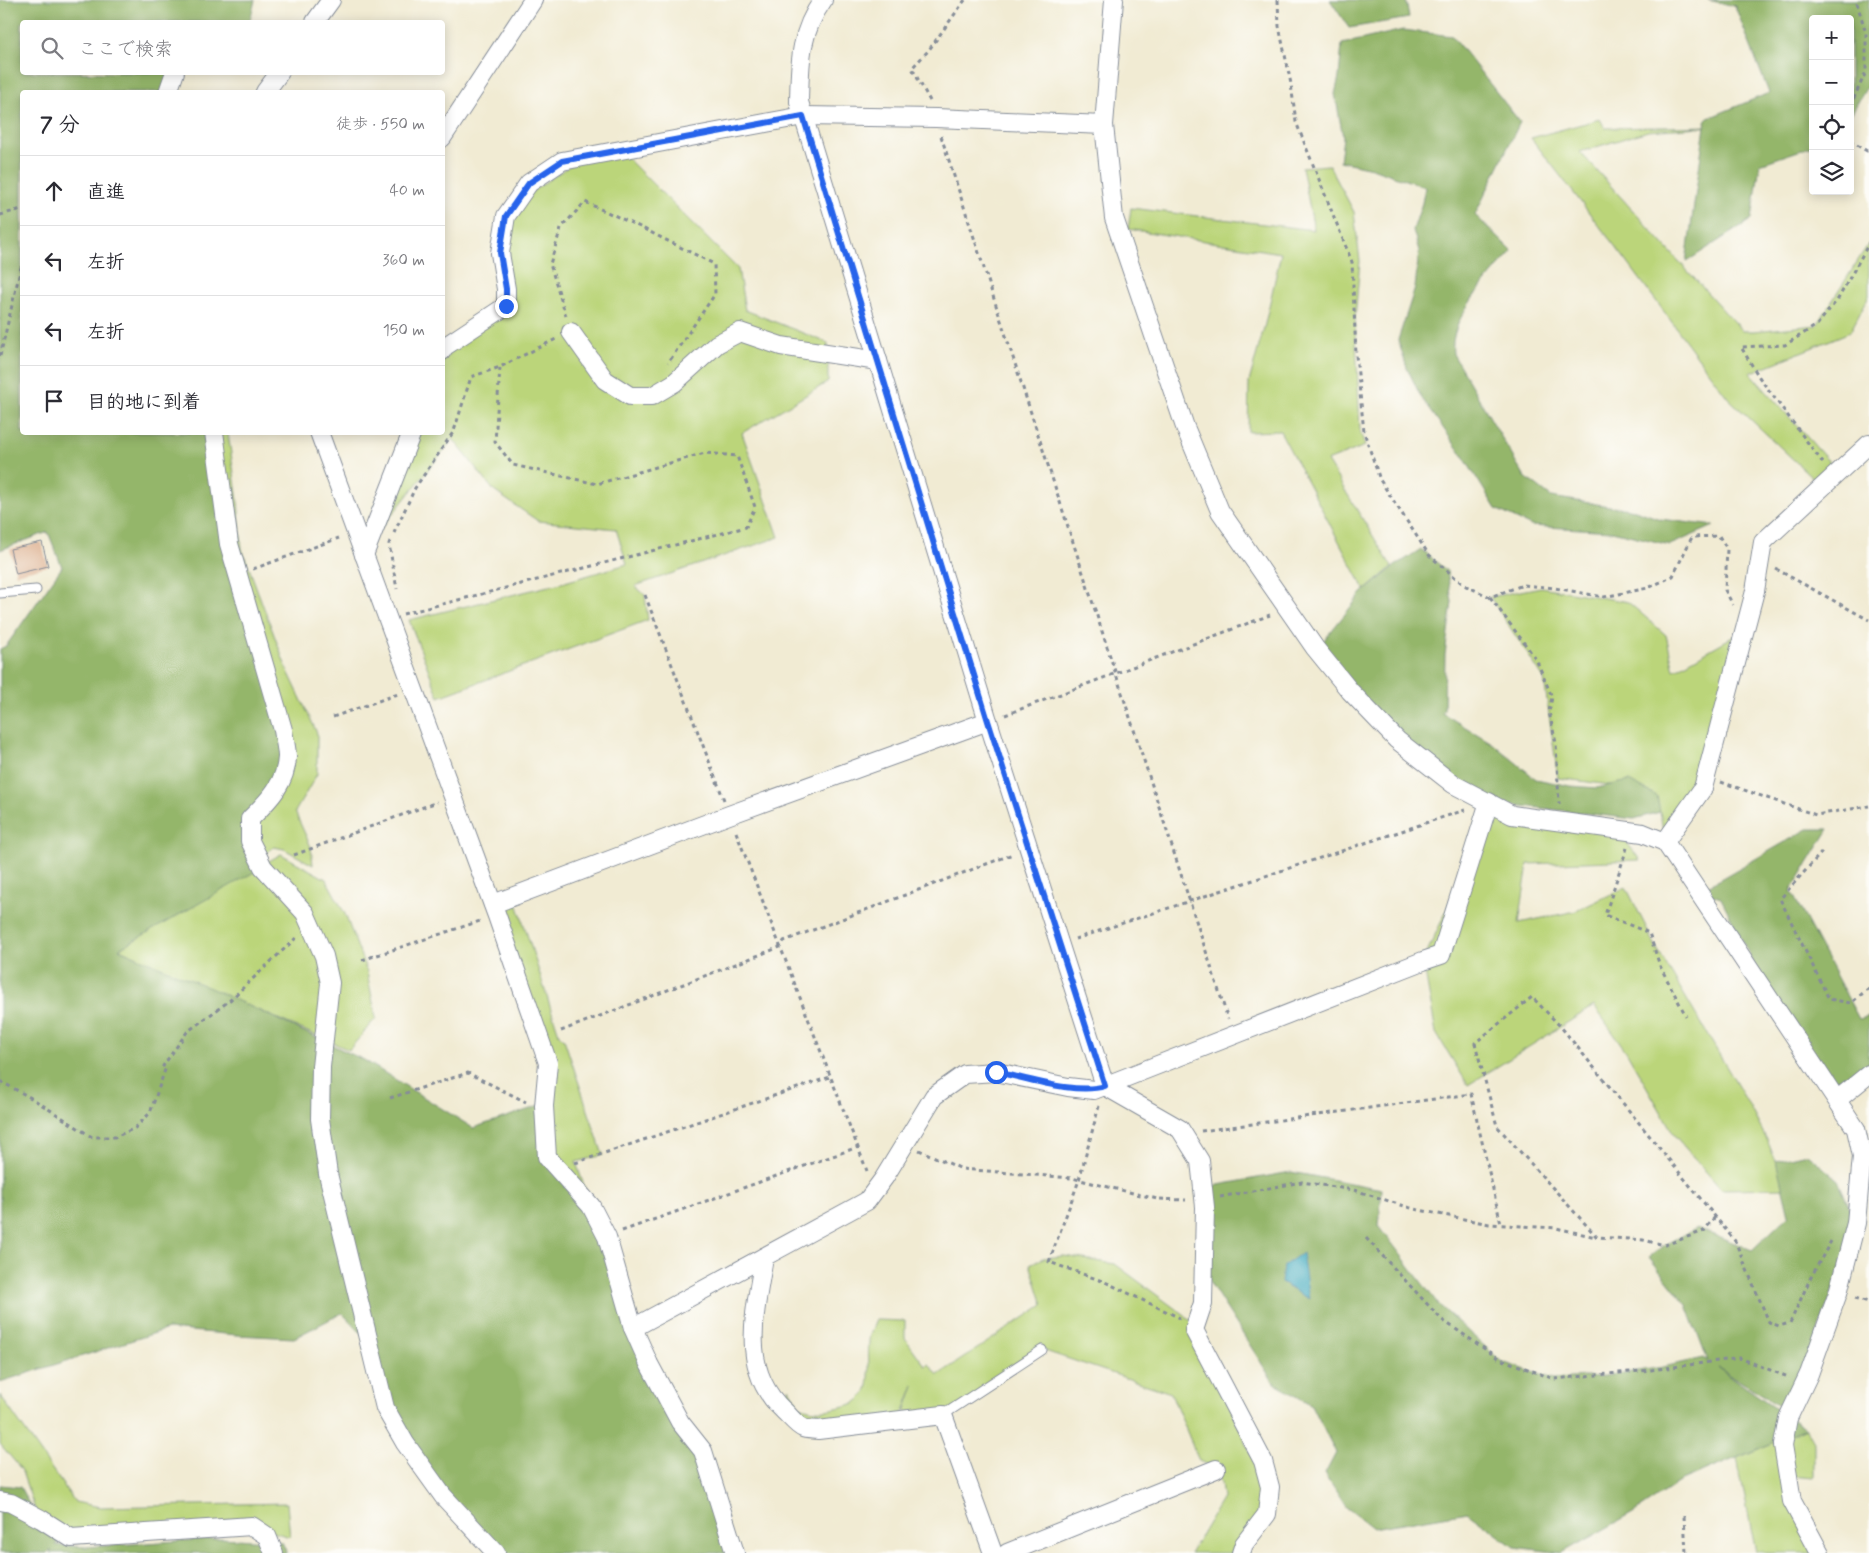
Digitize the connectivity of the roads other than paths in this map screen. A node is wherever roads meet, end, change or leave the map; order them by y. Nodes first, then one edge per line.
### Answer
1 (331, 0) edge
2 (533, 0) edge
3 (823, 0) edge
4 (1114, 0) edge
5 (316, 20) edge
6 (173, 75) edge
7 (278, 75) edge
8 (169, 90) edge
9 (266, 90) edge
10 (803, 116) junction
11 (1104, 125) junction
12 (445, 133) edge
13 (571, 332) road end
14 (445, 346) edge
15 (878, 361) junction
16 (214, 435) edge
17 (320, 435) edge
18 (411, 435) edge
19 (1869, 444) edge
20 (364, 555) junction
21 (36, 590) dead end
22 (0, 593) edge
23 (988, 721) junction
24 (1489, 802) junction
25 (1665, 842) junction
26 (495, 910) junction
27 (1869, 1074) edge
28 (1105, 1086) junction
29 (1837, 1100) junction
30 (764, 1257) junction
31 (633, 1328) junction
32 (1042, 1350) dead end
33 (943, 1415) junction
34 (1216, 1469) dead end
35 (0, 1501) edge
36 (274, 1553) edge
37 (496, 1553) edge
38 (735, 1553) edge
39 (993, 1553) edge
40 (1006, 1553) edge
41 (1241, 1553) edge
42 (1820, 1553) edge

1 - 5 street
2 - 12 street
3 - 10 street
4 - 11 street
6 - 8 street
7 - 9 street
10 - 11 street
10 - 14 street
10 - 15 street
11 - 24 street
13 - 15 street
15 - 23 street
16 - 37 street
17 - 20 street
18 - 20 street
19 - 25 street
20 - 26 street
21 - 22 lane
23 - 26 street
23 - 28 street
24 - 25 street
24 - 28 street
25 - 29 street
26 - 31 street
27 - 29 street
28 - 30 street
28 - 41 street
29 - 42 street
30 - 31 street
30 - 33 street
31 - 38 street
32 - 33 lane
33 - 39 street
34 - 40 street
35 - 36 street

